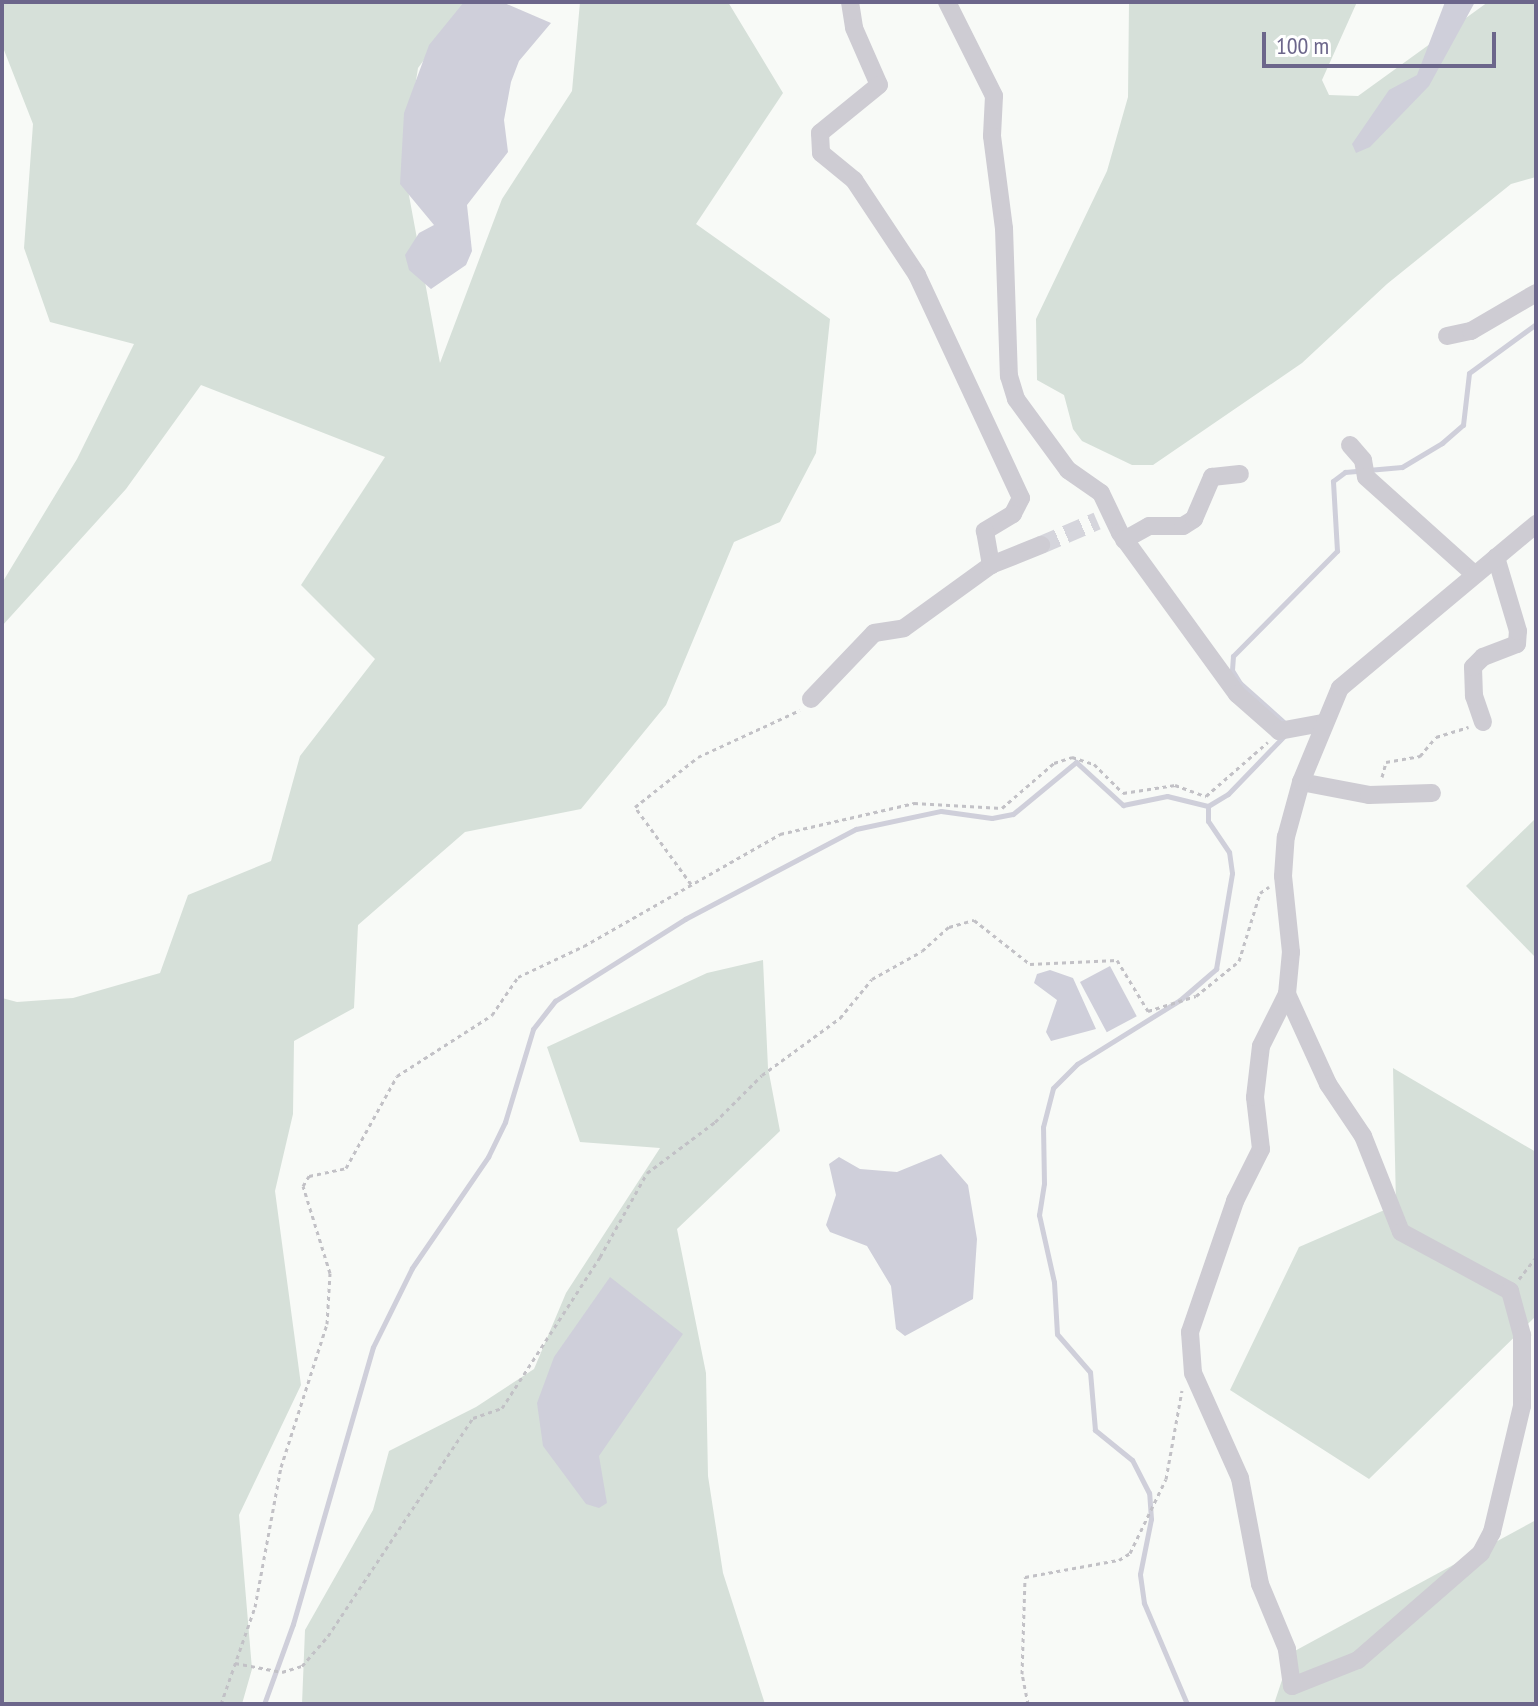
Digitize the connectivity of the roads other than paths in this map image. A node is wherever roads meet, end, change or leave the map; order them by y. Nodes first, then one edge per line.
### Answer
1 (850, 2) edge
2 (947, 2) edge
3 (1536, 293) edge
4 (1447, 336) dead end
5 (1350, 445) dead end
6 (1240, 474) dead end
7 (1536, 524) edge
8 (1124, 540) junction
9 (1041, 545) tunnel mouth
10 (1496, 557) junction
11 (991, 565) junction
12 (1474, 574) junction
13 (811, 699) road end
14 (1483, 722) road end
15 (1322, 723) junction
16 (1301, 782) junction
17 (1432, 793) dead end
18 (1287, 994) junction

1 - 11 street
2 - 8 street
3 - 4 street
5 - 12 street
6 - 8 street
7 - 10 street
8 - 15 street
9 - 11 street
10 - 12 street
10 - 14 street
11 - 13 street
12 - 15 street
15 - 16 street
16 - 17 street
16 - 18 street
18 - 18 street

